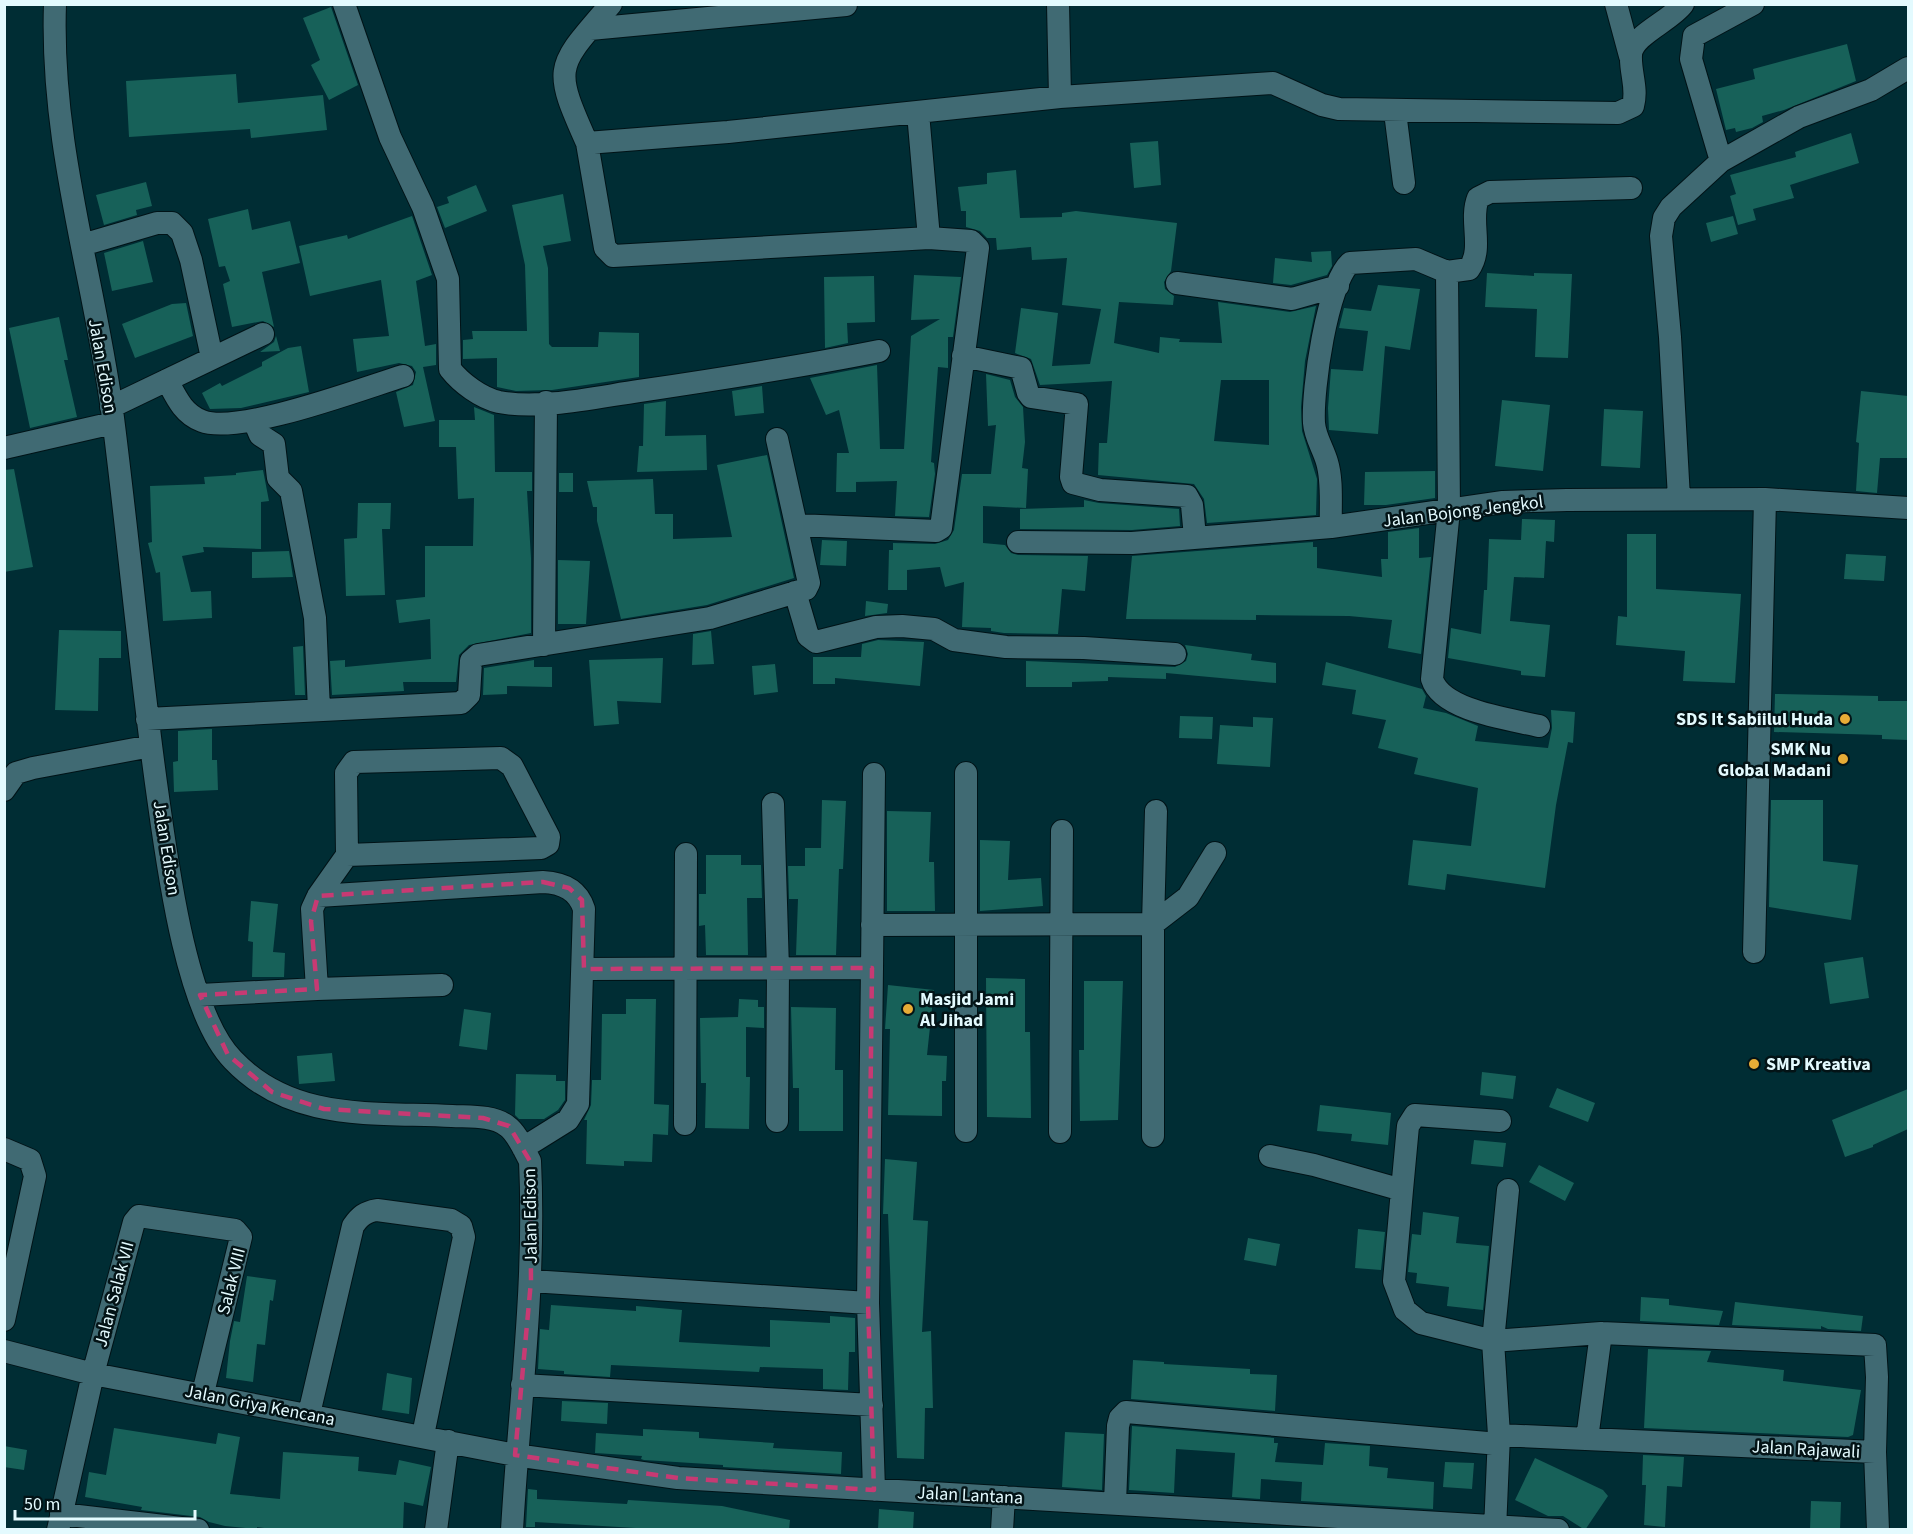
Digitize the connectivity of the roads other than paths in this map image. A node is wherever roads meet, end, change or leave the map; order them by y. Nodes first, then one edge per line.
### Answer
1 (55, 4) edge
2 (344, 4) edge
3 (611, 4) edge
4 (1058, 4) edge
5 (1616, 4) edge
6 (1683, 4) edge
7 (1753, 4) edge
8 (846, 5) edge
9 (590, 29) junction
10 (1630, 56) junction
11 (1908, 69) edge
12 (1060, 97) junction
13 (1395, 112) junction
14 (918, 113) junction
15 (587, 143) junction
16 (1721, 161) junction
17 (1404, 183) dead end
18 (1631, 188) dead end
19 (929, 238) junction
20 (82, 245) junction
21 (1447, 272) junction
22 (1177, 283) dead end
23 (1338, 286) junction
24 (263, 334) dead end
25 (879, 351) dead end
26 (963, 356) junction
27 (212, 358) junction
28 (403, 376) dead end
29 (167, 380) junction
30 (546, 402) junction
31 (112, 415) junction
32 (254, 421) junction
33 (777, 439) dead end
34 (4, 448) edge
35 (1679, 498) junction
36 (1765, 499) junction
37 (1908, 508) edge
38 (1449, 510) junction
39 (797, 525) junction
40 (1331, 527) junction
41 (1195, 537) junction
42 (1018, 542) dead end
43 (795, 592) junction
44 (544, 645) junction
45 (1175, 654) dead end
46 (319, 710) junction
47 (147, 719) junction
48 (1539, 726) dead end
49 (151, 746) junction
50 (966, 773) dead end
51 (874, 774) dead end
52 (4, 790) edge
53 (773, 804) dead end
54 (1156, 811) dead end
55 (1062, 831) dead end
56 (1215, 853) dead end
57 (686, 854) dead end
58 (347, 855) junction
59 (318, 896) junction
60 (966, 924) junction
61 (1062, 924) junction
62 (1153, 924) junction
63 (872, 925) junction
64 (1754, 952) dead end
65 (872, 968) junction
66 (584, 969) junction
67 (777, 969) junction
68 (684, 970) junction
69 (442, 985) dead end
70 (317, 989) junction
71 (200, 995) junction
72 (777, 1121) dead end
73 (1500, 1121) dead end
74 (685, 1124) dead end
75 (966, 1131) dead end
76 (1060, 1132) dead end
77 (1153, 1136) dead end
78 (523, 1148) junction
79 (4, 1149) edge
80 (1270, 1156) dead end
81 (1402, 1190) junction
82 (1508, 1190) dead end
83 (139, 1216) joint
84 (531, 1281) junction
85 (868, 1303) junction
86 (4, 1320) edge
87 (1601, 1333) junction
88 (1492, 1341) junction
89 (4, 1351) edge
90 (93, 1374) junction
91 (522, 1385) junction
92 (203, 1394) junction
93 (872, 1405) junction
94 (309, 1414) junction
95 (423, 1435) junction
96 (1587, 1439) junction
97 (1499, 1440) junction
98 (448, 1441) junction
99 (1875, 1452) junction
100 (516, 1455) junction
101 (874, 1490) junction
102 (1004, 1497) junction
103 (1114, 1503) junction
104 (59, 1522) edge
105 (1495, 1527) edge
106 (198, 1530) edge
107 (436, 1530) edge
108 (512, 1530) edge
109 (1002, 1530) edge
110 (1558, 1530) edge
111 (1878, 1530) edge

1 - 20 street, Jalan Edison
2 - 30 street
3 - 9 street
4 - 12 street
5 - 10 street
6 - 10 street
7 - 16 street
8 - 9 street
9 - 15 street
10 - 13 street
11 - 16 street
12 - 13 street
12 - 14 street
13 - 17 street
14 - 15 street
14 - 19 street
15 - 19 street
16 - 35 street
18 - 21 street
19 - 26 street
20 - 27 street
20 - 31 street, Jalan Edison
21 - 23 street
21 - 38 street
22 - 23 street
23 - 40 street
24 - 27 street
25 - 30 street
26 - 39 street
26 - 41 street
27 - 29 street
28 - 32 street
29 - 31 street
29 - 32 street
30 - 44 street
31 - 34 street
31 - 47 street, Jalan Edison
32 - 46 street
33 - 39 street
35 - 36 street, Jalan Bojong Jengkol
35 - 38 street, Jalan Bojong Jengkol
36 - 37 street, Jalan Bojong Jengkol
36 - 64 street
38 - 40 street, Jalan Bojong Jengkol
38 - 48 street
39 - 43 street
40 - 41 street, Jalan Bojong Jengkol
41 - 42 street, Jalan Bojong Jengkol
43 - 44 street
43 - 45 street
44 - 46 street
46 - 47 street
47 - 49 street, Jalan Edison
49 - 52 street
49 - 71 street, Jalan Edison
50 - 60 street
51 - 63 street
53 - 67 street
54 - 62 street
55 - 61 street
56 - 62 street
57 - 68 street
58 - 58 street
58 - 59 street
59 - 66 street
59 - 70 street
60 - 61 street
60 - 63 street
60 - 75 street
61 - 62 street
61 - 76 street
62 - 77 street
63 - 65 street
65 - 67 street
65 - 85 street
66 - 68 street
66 - 78 street
67 - 68 street
67 - 72 street
68 - 74 street
69 - 70 street
70 - 71 street
71 - 78 street, Jalan Edison
73 - 81 street, Jalan Rajawali
78 - 84 street, Jalan Edison
79 - 86 street
80 - 81 street
81 - 88 street, Jalan Rajawali
82 - 88 street
83 - 90 street, Jalan Salak VII
83 - 92 street, Salak VIII
84 - 85 street
84 - 91 street, Jalan Edison
85 - 93 street
87 - 88 street, Jalan Rajawali
87 - 96 street
87 - 99 street, Jalan Rajawali
88 - 97 street
89 - 90 street, Jalan Griya Kencana
90 - 92 street, Jalan Griya Kencana
90 - 104 street, Jalan Salak VII
91 - 93 street
91 - 100 street, Jalan Edison
92 - 94 street, Jalan Griya Kencana
93 - 101 street
94 - 95 street, Jalan Griya Kencana
94 - 95 street
95 - 98 street, Jalan Griya Kencana
96 - 97 street, Jalan Rajawali
96 - 99 street, Jalan Rajawali
97 - 103 street, Jalan Rajawali
97 - 105 street
98 - 100 street, Jalan Griya Kencana
98 - 107 street
99 - 111 street
100 - 101 street, Jalan Lantana
100 - 108 street
101 - 102 street, Jalan Lantana
102 - 103 street, Jalan Lantana
102 - 109 street
103 - 105 street, Jalan Lantana
104 - 106 street
105 - 110 street, Jalan Lantana

